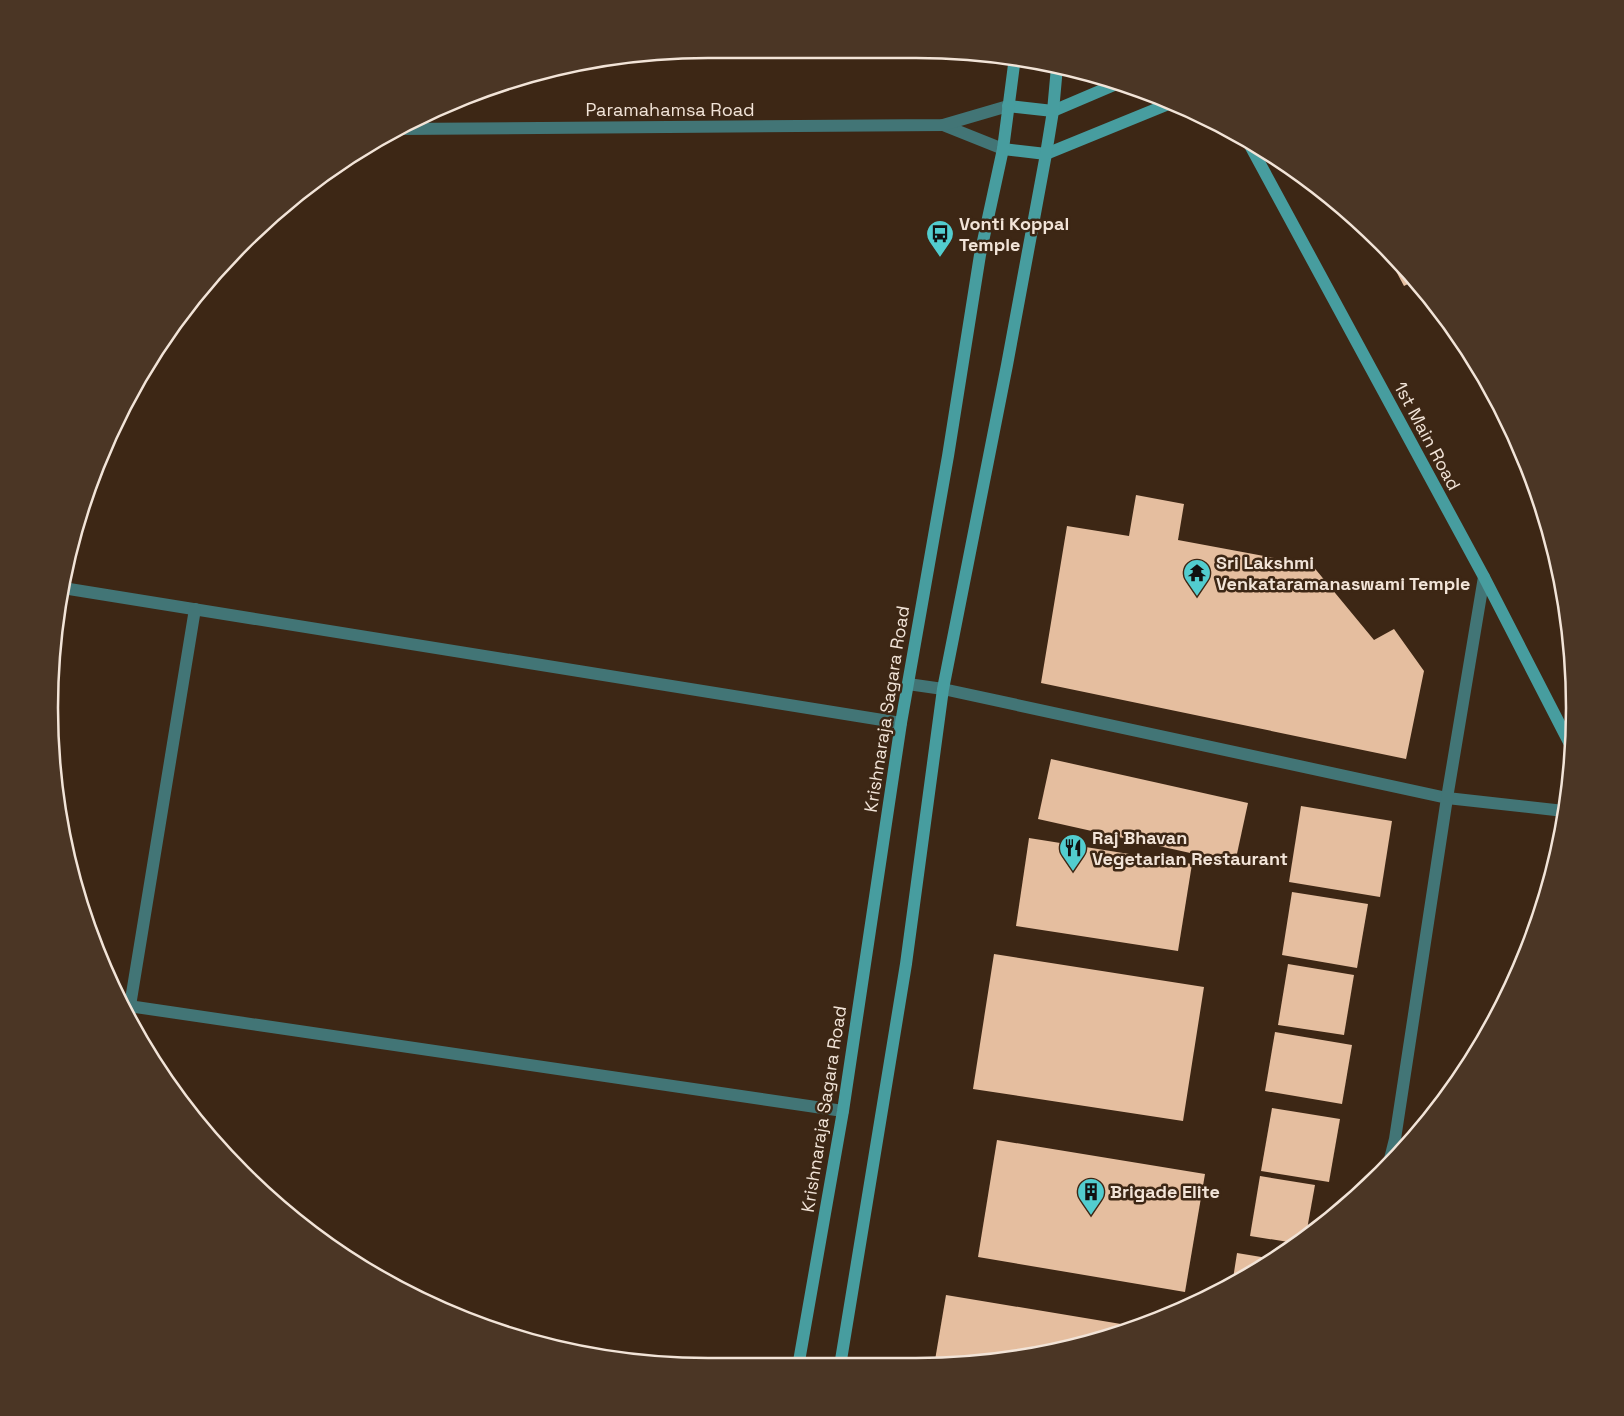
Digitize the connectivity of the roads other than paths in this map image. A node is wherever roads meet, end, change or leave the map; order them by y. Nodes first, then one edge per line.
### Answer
1 (1014, 65) edge
2 (1056, 73) edge
3 (1108, 87) edge
4 (1008, 106) junction
5 (1163, 106) edge
6 (1053, 111) junction
7 (943, 125) junction
8 (413, 129) edge
9 (1003, 149) junction
10 (1254, 153) edge
11 (1046, 154) junction
12 (1484, 577) junction
13 (69, 589) edge
14 (195, 609) junction
15 (908, 684) junction
16 (942, 689) junction
17 (901, 723) junction
18 (1565, 735) edge
19 (1447, 798) junction
20 (1558, 810) edge
21 (128, 1002) edge
22 (133, 1011) edge
23 (843, 1111) junction
24 (1392, 1151) edge
25 (800, 1358) edge
26 (841, 1358) edge

1 - 4 main road, Krishnaraja Sagara Road
2 - 6 main road
3 - 6 main road
4 - 6 main road
4 - 7 street, Paramahamsa Road
4 - 9 main road, Krishnaraja Sagara Road
5 - 11 main road
6 - 11 main road
7 - 8 street, Paramahamsa Road
7 - 9 street, Paramahamsa Road
9 - 11 main road
9 - 15 main road, Krishnaraja Sagara Road
10 - 12 main road, 1st Main Road
11 - 16 main road
12 - 18 main road, 1st Main Road
12 - 19 street
13 - 14 street
14 - 17 street
14 - 21 street
15 - 16 street
15 - 17 main road, Krishnaraja Sagara Road
16 - 19 street
16 - 26 main road
17 - 23 main road, Krishnaraja Sagara Road
19 - 20 street
19 - 24 street
22 - 23 street
23 - 25 main road, Krishnaraja Sagara Road

